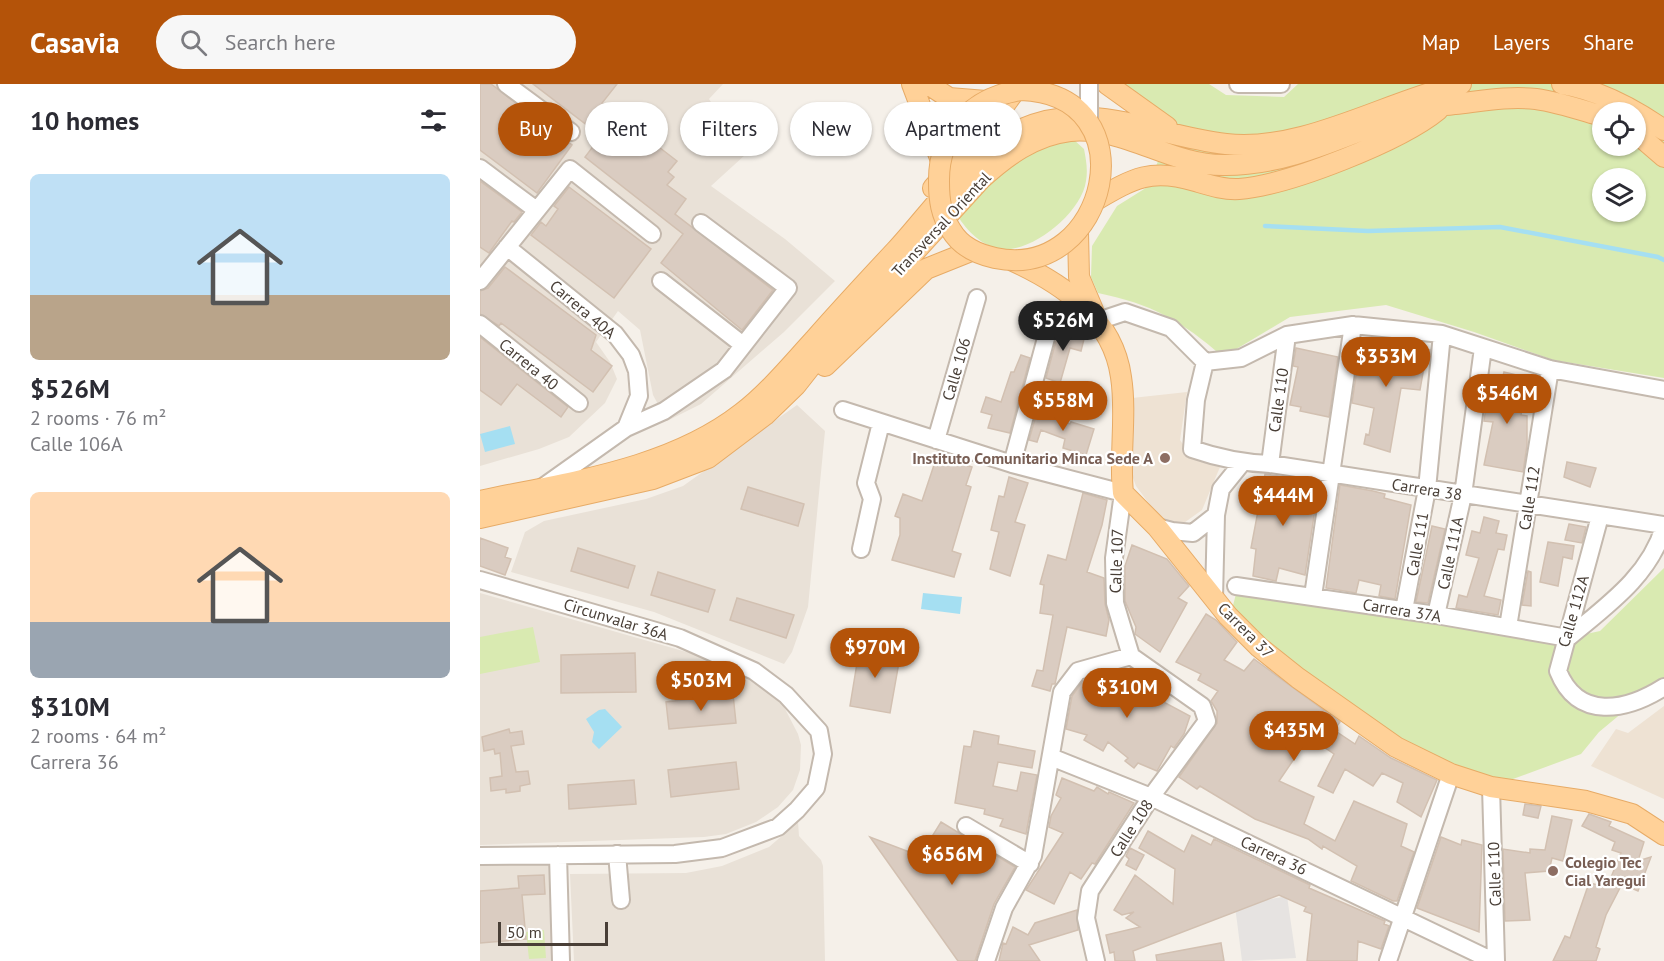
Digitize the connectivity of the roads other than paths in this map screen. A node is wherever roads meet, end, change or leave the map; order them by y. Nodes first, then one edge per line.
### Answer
1 (506, 84) edge
2 (912, 84) edge
3 (928, 84) edge
4 (1089, 84) edge
5 (1107, 84) edge
6 (1238, 84) edge
7 (1281, 84) edge
8 (1461, 84) edge
9 (1562, 84) edge
10 (1034, 86) edge
11 (986, 101) junction
12 (530, 102) edge
13 (1442, 106) junction
14 (1592, 113) edge
15 (1089, 121) junction
16 (1664, 130) edge
17 (1174, 133) junction
18 (1646, 141) edge
19 (1664, 157) edge
20 (940, 158) junction
21 (480, 168) edge
22 (1096, 200) junction
23 (536, 209) junction
24 (701, 223) dead end
25 (1078, 232) junction
26 (652, 234) dead end
27 (507, 247) junction
28 (971, 251) junction
29 (893, 254) junction
30 (1013, 261) junction
31 (480, 280) edge
32 (661, 281) dead end
33 (977, 298) dead end
34 (1098, 321) junction
35 (480, 324) edge
36 (1353, 325) junction
37 (1049, 327) dead end
38 (1442, 334) junction
39 (1287, 335) junction
40 (743, 345) junction
41 (1483, 348) junction
42 (1204, 362) junction
43 (1550, 369) junction
44 (796, 385) junction
45 (1664, 390) edge
46 (579, 403) dead end
47 (843, 410) dead end
48 (881, 423) junction
49 (626, 428) junction
50 (936, 440) junction
51 (1242, 463) junction
52 (1012, 464) junction
53 (1270, 464) junction
54 (1332, 476) junction
55 (542, 488) junction
56 (1427, 489) junction
57 (1123, 493) junction
58 (1463, 495) junction
59 (480, 501) edge
60 (1528, 505) junction
61 (520, 509) junction
62 (1216, 515) junction
63 (1600, 516) junction
64 (480, 518) edge
65 (1664, 526) edge
66 (1157, 527) junction
67 (861, 549) dead end
68 (480, 580) edge
69 (1236, 586) dead end
70 (1313, 596) junction
71 (1214, 598) junction
72 (1404, 610) junction
73 (1436, 615) junction
74 (1508, 627) junction
75 (1568, 638) junction
76 (1131, 656) junction
77 (1664, 687) edge
78 (1050, 757) junction
79 (1450, 774) junction
80 (1491, 787) junction
81 (1151, 797) junction
82 (1632, 814) junction
83 (1664, 821) edge
84 (966, 826) dead end
85 (1664, 835) edge
86 (617, 854) junction
87 (558, 855) junction
88 (480, 856) edge
89 (1030, 864) junction
90 (621, 900) dead end
91 (1404, 917) junction
92 (561, 961) edge
93 (986, 961) edge
94 (1096, 961) edge
95 (1388, 961) edge
96 (1495, 961) edge

1 - 12 street
2 - 20 main road
3 - 11 main road
4 - 15 street, bridge
5 - 17 main road
6 - 7 street
8 - 17 main road, Transversal Oriental
9 - 16 main road
10 - 11 main road, bridge
10 - 15 main road, bridge
10 - 29 main road
11 - 20 main road, bridge
13 - 14 main road, Transversal Oriental
13 - 22 main road
13 - 44 main road, Transversal Oriental
15 - 22 main road, bridge
17 - 29 main road, Transversal Oriental
18 - 19 main road
20 - 28 main road, bridge
21 - 23 street
22 - 25 main road, bridge
23 - 26 street
23 - 27 street
24 - 40 street
25 - 30 main road, bridge
25 - 34 main road, Calle 107
27 - 31 street
27 - 49 street, Carrera 40A
28 - 30 main road, bridge
28 - 44 main road
29 - 55 main road, Transversal Oriental
30 - 34 main road, Calle 107
32 - 40 street
33 - 50 street, Calle 106
34 - 42 street
34 - 57 main road, Calle 107
35 - 46 street, Carrera 40
36 - 38 street
36 - 39 street
36 - 54 street
37 - 52 street
38 - 41 street
38 - 56 street, Calle 111
39 - 42 street
39 - 53 street, Calle 110
40 - 49 street
41 - 43 street
41 - 58 street, Calle 111A
42 - 51 street, Carrera 38
43 - 45 street
43 - 60 street, Calle 112
44 - 61 main road, Transversal Oriental
47 - 48 street
48 - 50 street
48 - 67 street
49 - 55 street
50 - 52 street
51 - 53 street, Carrera 38
51 - 62 street
52 - 57 street
53 - 54 street, Carrera 38
54 - 56 street, Carrera 38
54 - 70 street
55 - 59 main road, Transversal Oriental
55 - 61 street
56 - 58 street, Carrera 38
56 - 72 street, Calle 111
57 - 66 main road, Carrera 37
57 - 76 street, Calle 107
58 - 60 street, Carrera 38
58 - 73 street, Calle 111A
60 - 63 street, Carrera 38
60 - 74 street, Calle 112
61 - 64 main road, Transversal Oriental
62 - 66 street
62 - 71 street
63 - 65 street, Carrera 38
63 - 75 street, Calle 112A
65 - 75 street
66 - 71 main road, Carrera 37
68 - 86 street, Circunvalar 36A
69 - 70 street, Carrera 37A
70 - 72 street, Carrera 37A
71 - 79 main road, Carrera 37
72 - 73 street, Carrera 37A
73 - 74 street, Carrera 37A
74 - 75 street, Carrera 37A
75 - 77 street, Calle 112A
76 - 78 street
76 - 81 street, Calle 108
78 - 81 street, Carrera 36
78 - 89 street
79 - 80 main road, Carrera 37
79 - 91 street
80 - 82 main road, Carrera 37
80 - 96 street, Calle 110
81 - 91 street, Carrera 36
81 - 94 street, Calle 108
82 - 83 street
82 - 85 main road, Carrera 37
84 - 89 street
86 - 87 street, Circunvalar 36A
86 - 90 street
87 - 88 street, Circunvalar 36A
87 - 92 street
89 - 93 street
91 - 95 street
91 - 96 street, Carrera 36

